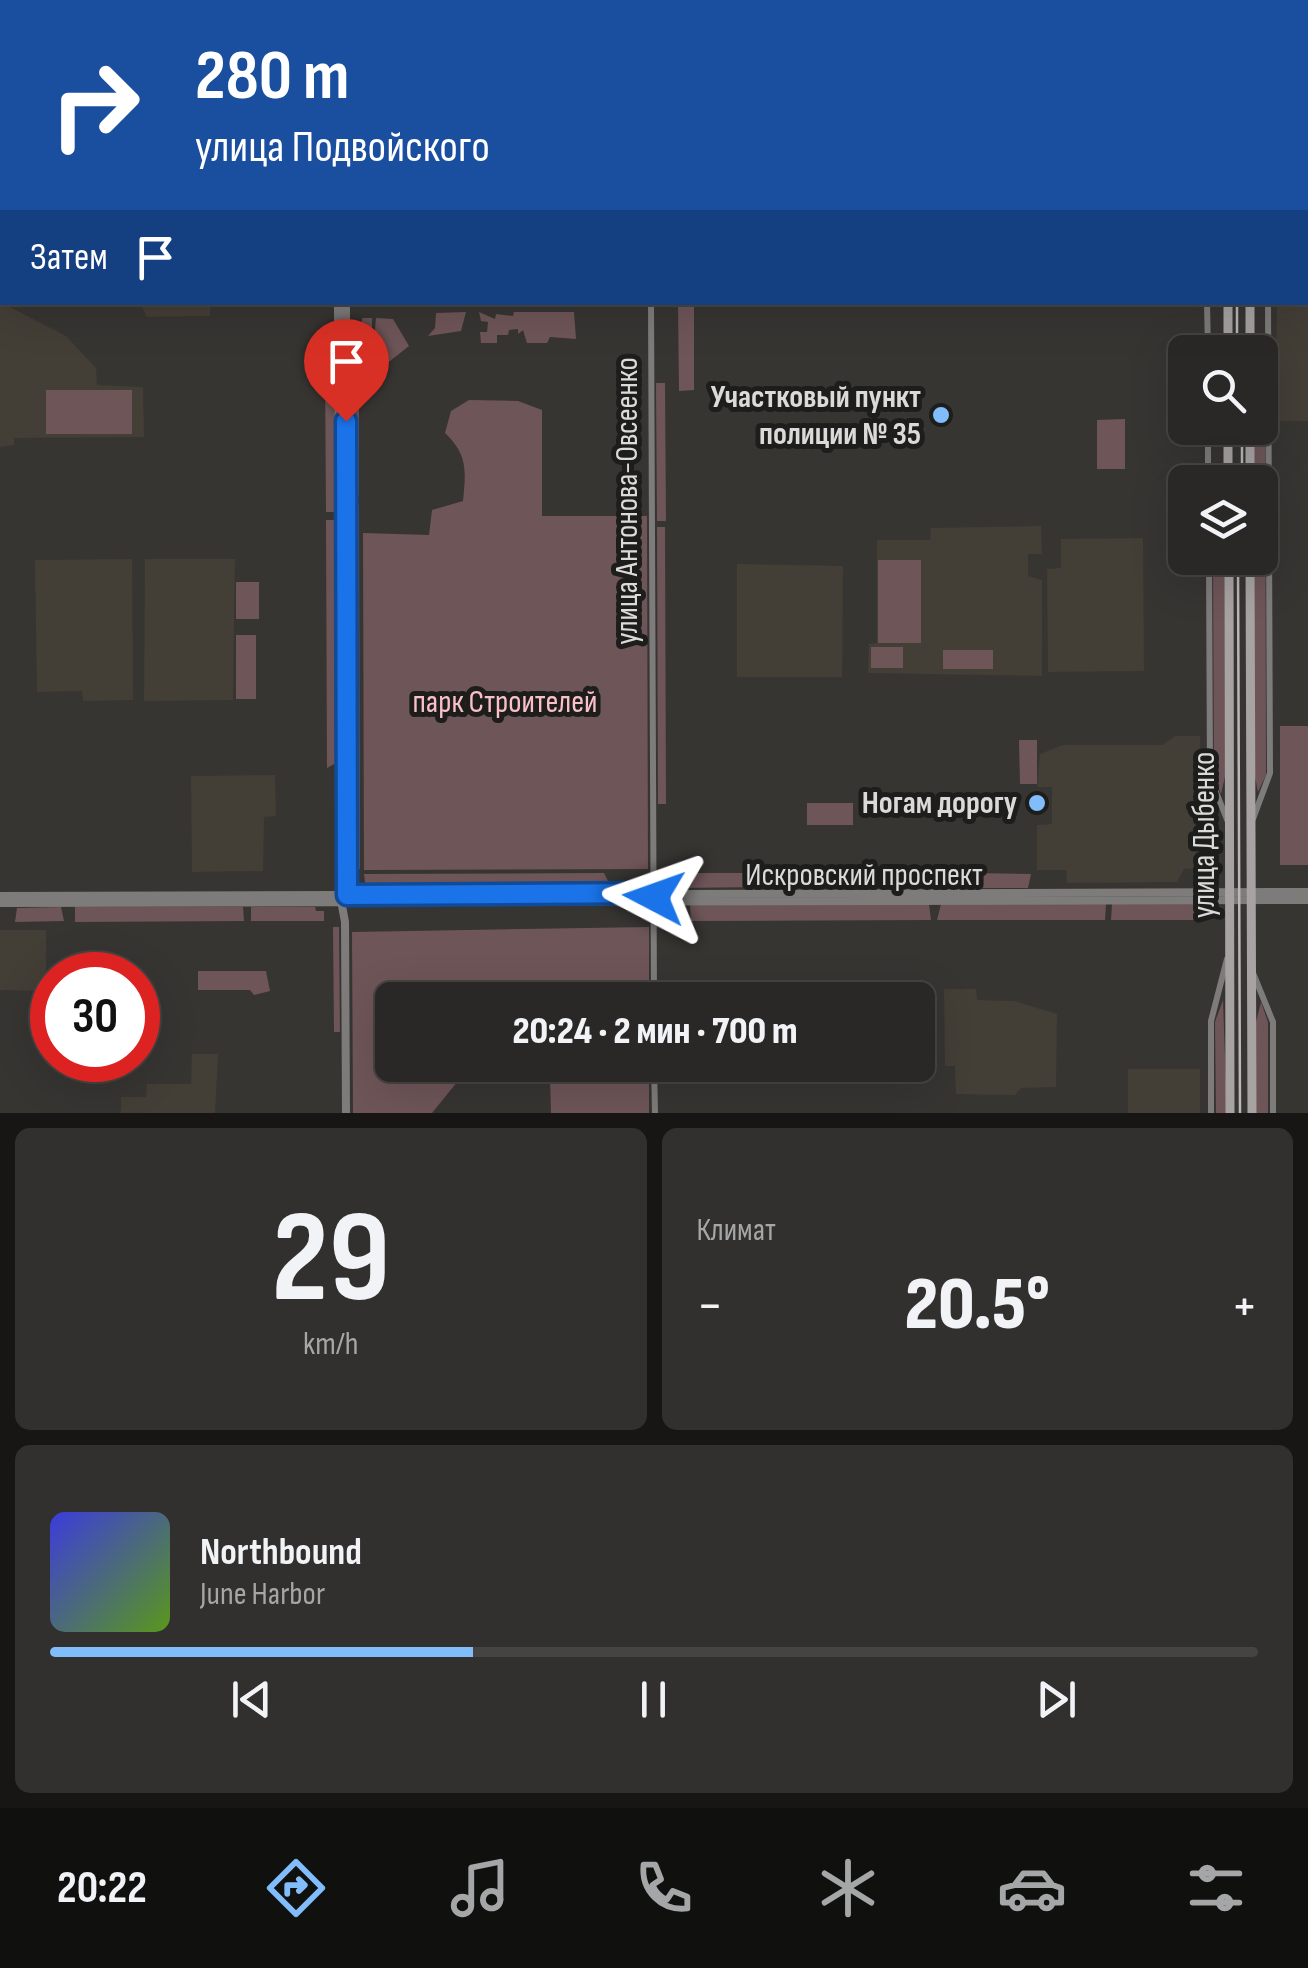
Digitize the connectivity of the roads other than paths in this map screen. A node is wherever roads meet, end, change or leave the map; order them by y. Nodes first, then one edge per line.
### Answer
1 (338, 305) edge
2 (346, 305) edge
3 (651, 305) edge
4 (1207, 305) edge
5 (1228, 305) edge
6 (1250, 305) edge
7 (1268, 305) edge
8 (1208, 335) edge
9 (1228, 335) edge
10 (1250, 335) edge
11 (1209, 575) edge
12 (1229, 575) edge
13 (1250, 575) edge
14 (1228, 822) junction
15 (1251, 825) junction
16 (1308, 892) edge
17 (1228, 895) junction
18 (0, 896) edge
19 (1251, 896) junction
20 (344, 897) junction
21 (654, 897) junction
22 (1308, 900) edge
23 (0, 904) edge
24 (1229, 954) junction
25 (1252, 972) junction
26 (654, 982) edge
27 (654, 1082) edge
28 (346, 1113) edge
29 (654, 1113) edge
30 (1211, 1113) edge
31 (1230, 1113) edge
32 (1252, 1113) edge
33 (1273, 1113) edge

1 - 20 street
2 - 20 street
3 - 21 street, улица Антонова-Овсеенко
4 - 8 street
5 - 9 main road
6 - 10 main road
7 - 15 street
11 - 14 street
12 - 14 main road, улица Дыбенко
13 - 15 main road, улица Дыбенко
14 - 17 main road, улица Дыбенко
15 - 19 main road, улица Дыбенко
16 - 19 street, Искровский проспект
17 - 19 street, Искровский проспект
17 - 21 street, Искровский проспект
17 - 24 main road, улица Дыбенко
18 - 20 street, Искровский проспект
19 - 22 street, Искровский проспект
19 - 25 main road, улица Дыбенко
20 - 21 street, Искровский проспект
20 - 23 street, Искровский проспект
20 - 28 street
21 - 26 street, улица Антонова-Овсеенко
24 - 30 street
24 - 31 main road, улица Дыбенко
25 - 32 main road, улица Дыбенко
25 - 33 street
27 - 29 street

